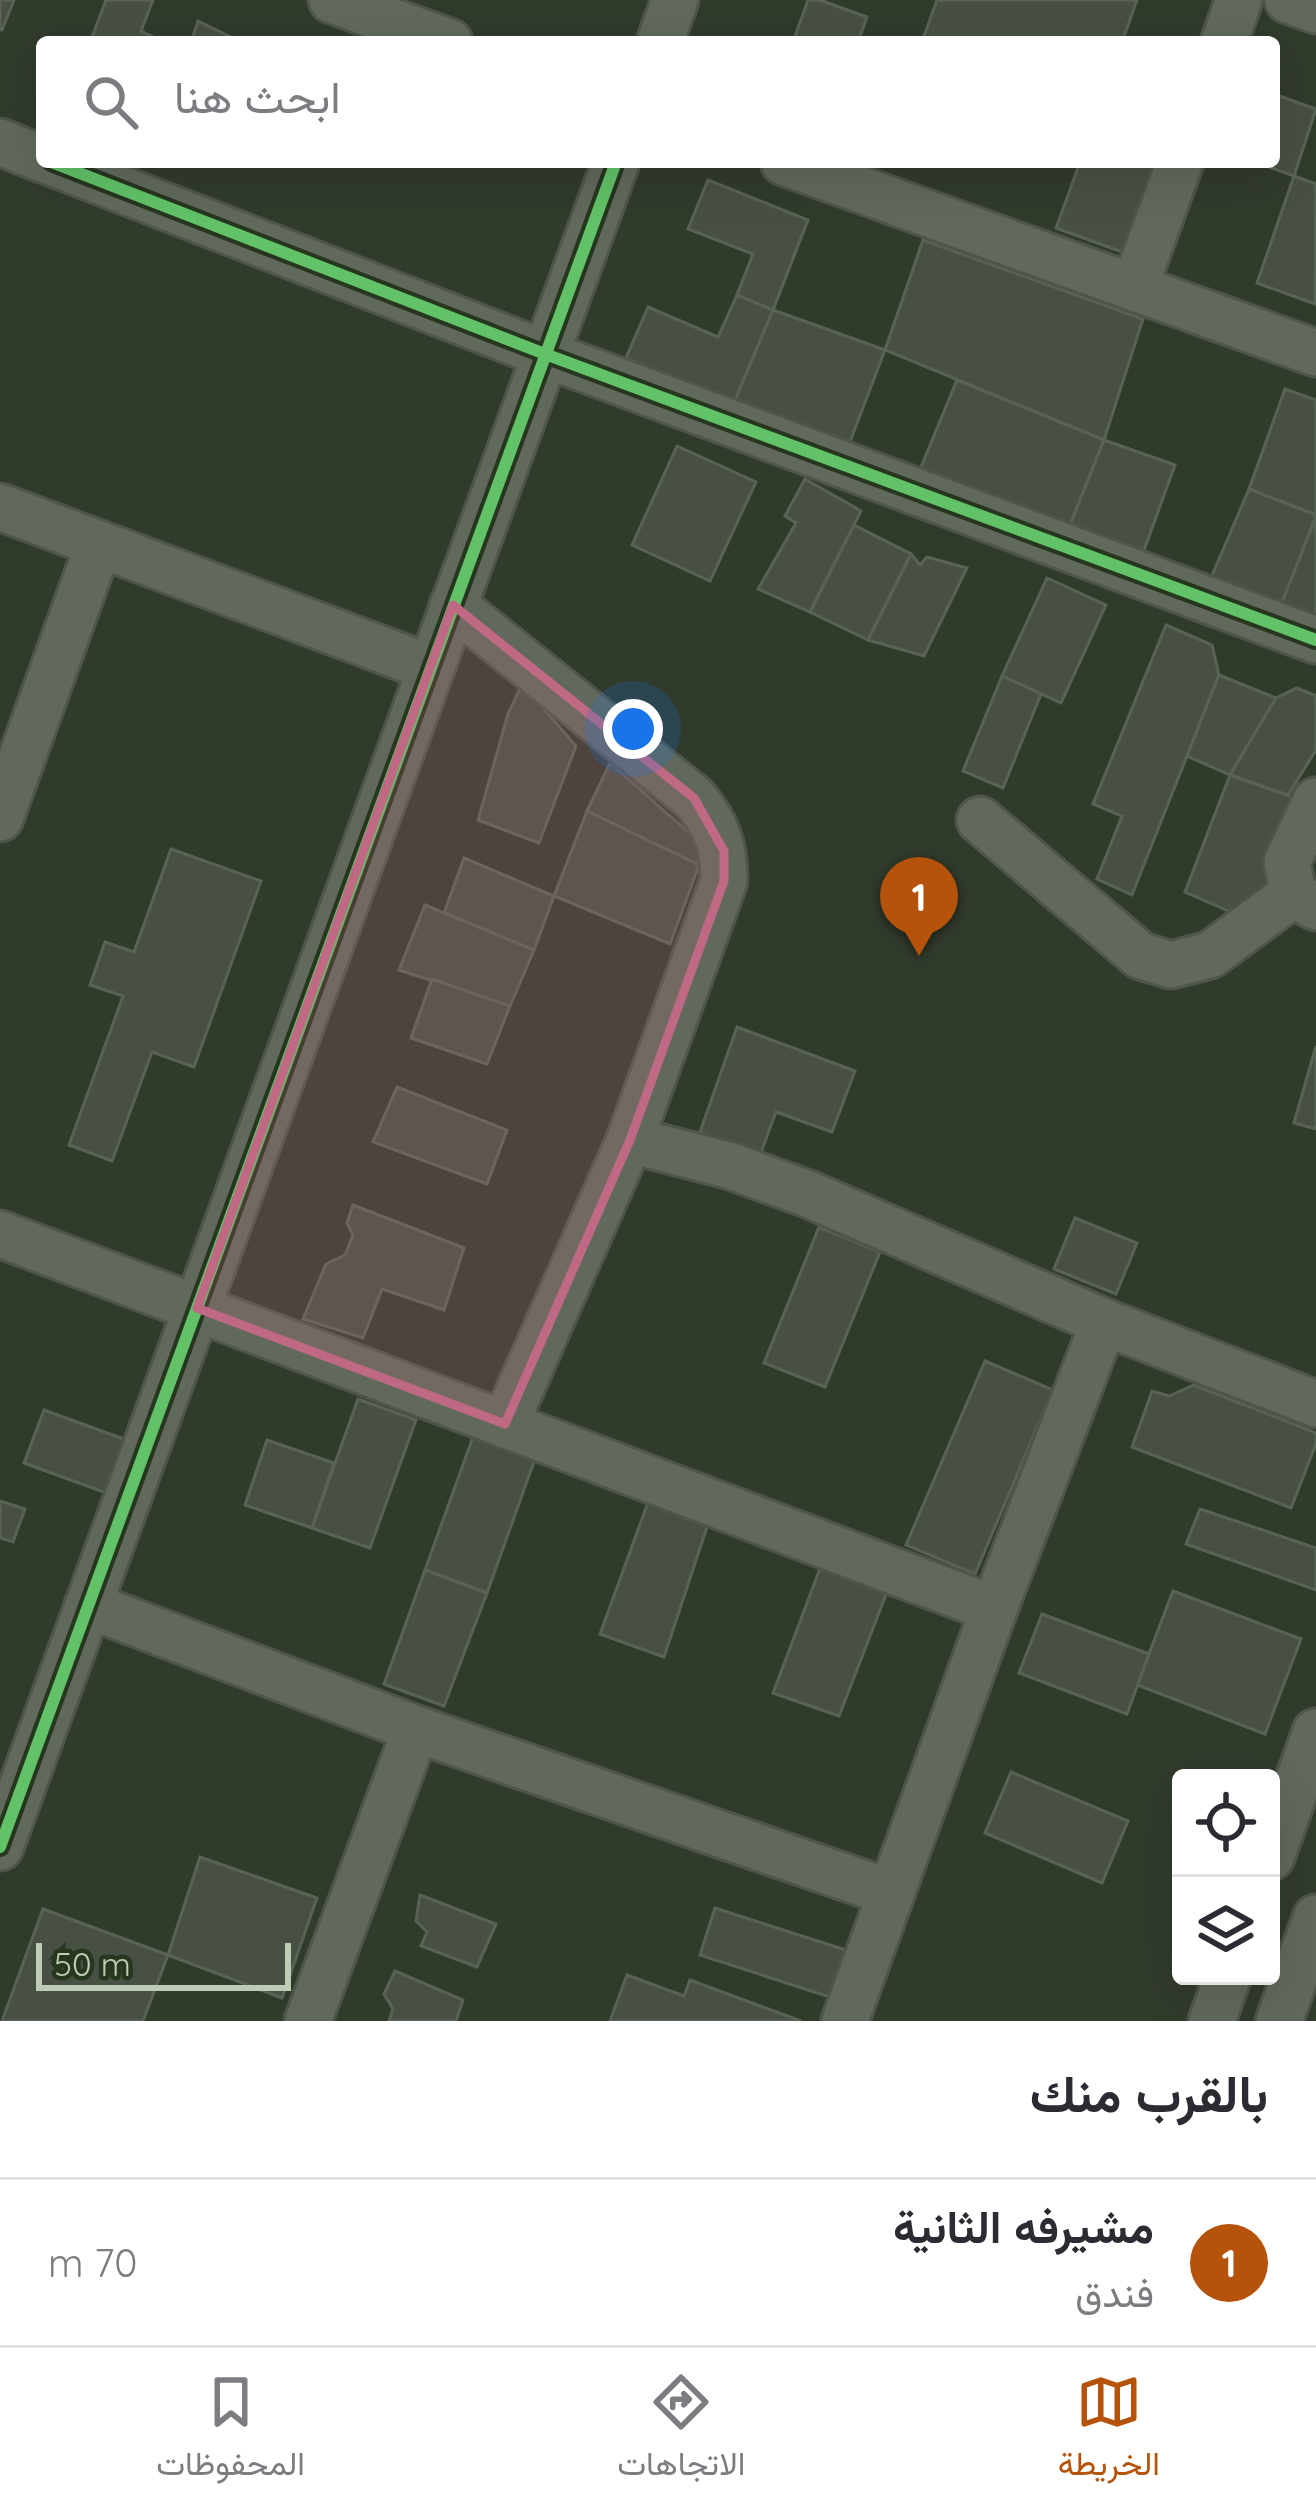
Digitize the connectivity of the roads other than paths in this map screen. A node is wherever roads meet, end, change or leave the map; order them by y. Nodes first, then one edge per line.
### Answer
1 (332, 0) edge
2 (675, 0) edge
3 (1239, 0) edge
4 (1288, 0) edge
5 (1316, 10) edge
6 (432, 36) edge
7 (662, 36) edge
8 (1226, 36) edge
9 (0, 142) edge
10 (36, 157) edge
11 (66, 168) edge
12 (614, 168) edge
13 (801, 168) edge
14 (1178, 168) edge
15 (1134, 288) junction
16 (1316, 353) edge
17 (545, 354) junction
18 (0, 507) edge
19 (99, 544) junction
20 (453, 605) junction
21 (1316, 640) edge
22 (431, 668) junction
23 (1316, 801) edge
24 (0, 818) edge
25 (980, 820) dead end
26 (1305, 900) edge
27 (630, 1140) junction
28 (0, 1234) edge
29 (197, 1308) junction
30 (1104, 1322) junction
31 (1316, 1404) edge
32 (505, 1424) junction
33 (88, 1606) junction
34 (994, 1609) junction
35 (416, 1729) junction
36 (1316, 1732) edge
37 (1280, 1832) edge
38 (0, 1847) edge
39 (891, 1893) junction
40 (1316, 1918) edge
41 (1225, 1985) edge
42 (308, 2021) edge
43 (844, 2021) edge
44 (1212, 2021) edge
45 (1279, 2021) edge

1 - 6 street
2 - 7 street
3 - 8 street
4 - 5 street
9 - 10 street
11 - 17 street
12 - 17 street
13 - 15 street
14 - 15 street
15 - 16 street
17 - 20 street
17 - 21 street
18 - 19 street
19 - 22 street
19 - 24 street
20 - 22 street
20 - 27 street
22 - 29 street
23 - 26 street
25 - 26 street
27 - 30 street
27 - 32 street
28 - 29 street
29 - 32 street
29 - 33 street
30 - 31 street
30 - 34 street
32 - 34 street
33 - 35 street
33 - 38 street
34 - 39 street
35 - 39 street
35 - 42 street
36 - 37 street
39 - 43 street
40 - 45 street
41 - 44 street

